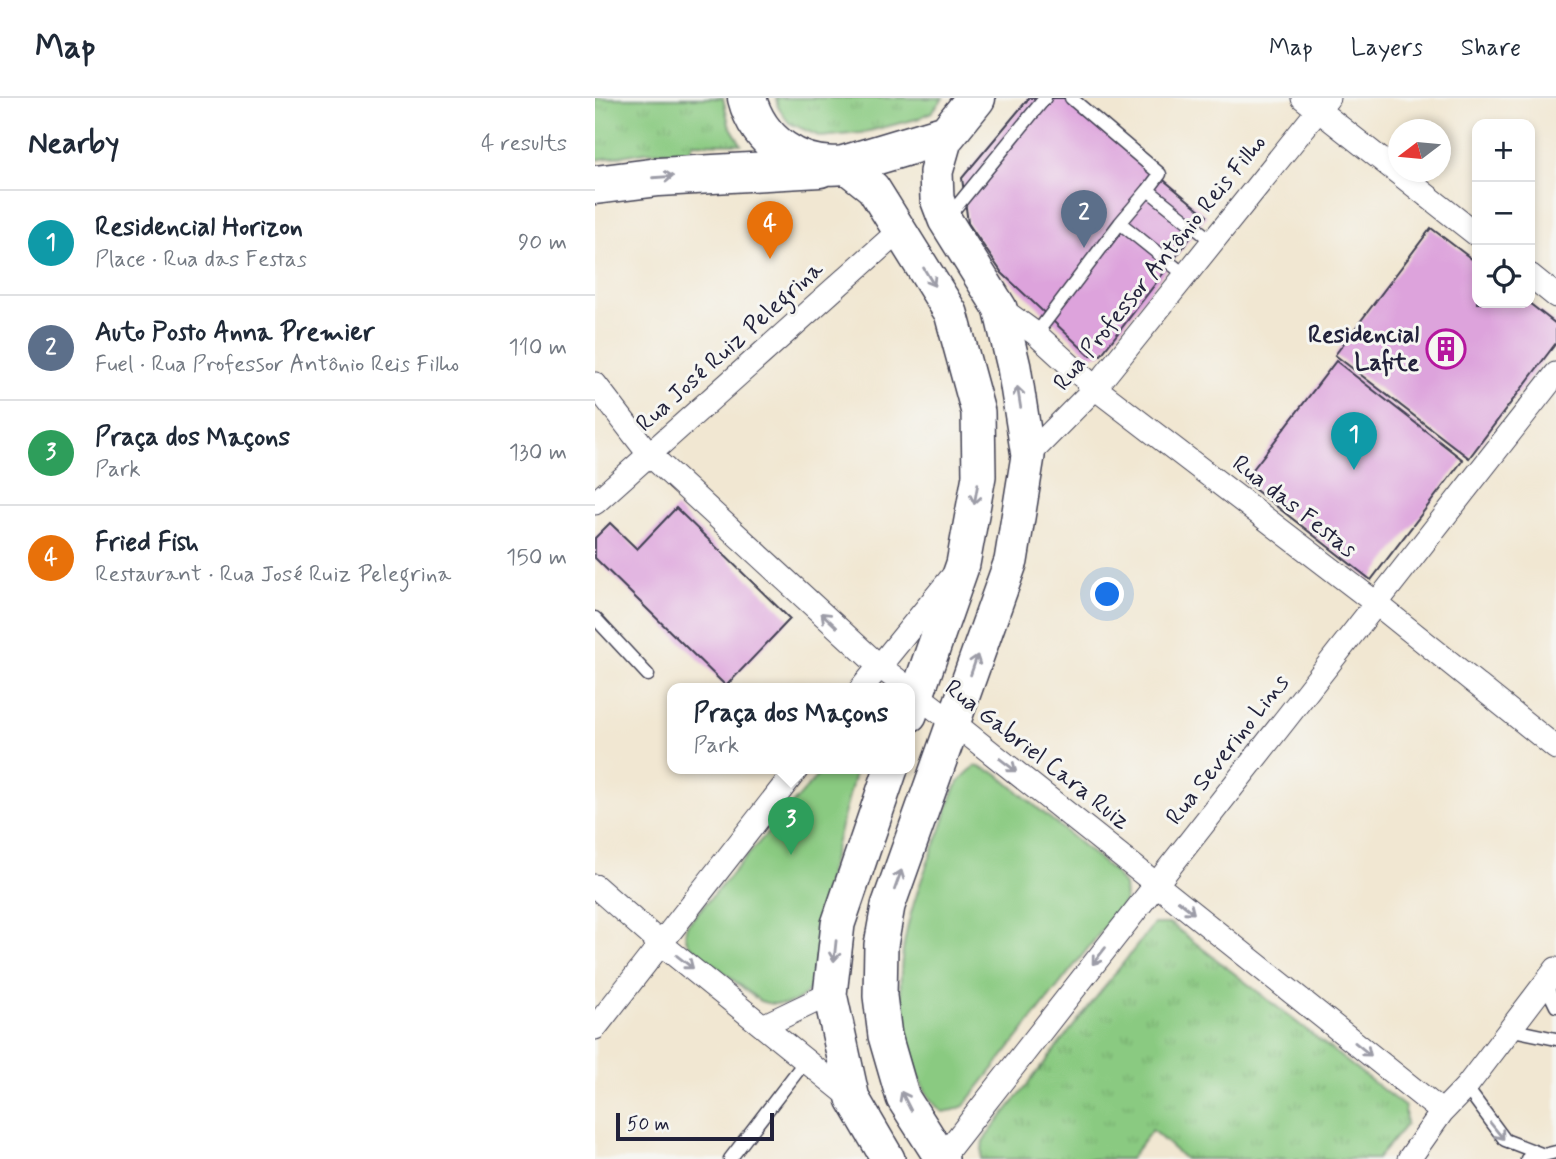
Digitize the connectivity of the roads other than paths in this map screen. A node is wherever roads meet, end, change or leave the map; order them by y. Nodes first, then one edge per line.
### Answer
1 (747, 98) edge
2 (976, 98) edge
3 (1045, 98) edge
4 (1072, 98) edge
5 (1316, 102) edge
6 (947, 134) junction
7 (837, 166) junction
8 (595, 185) edge
9 (1148, 190) junction
10 (945, 220) junction
11 (1120, 223) junction
12 (901, 230) junction
13 (1472, 230) edge
14 (1212, 241) junction
15 (1185, 275) junction
16 (1535, 279) edge
17 (1556, 296) edge
18 (1000, 308) junction
19 (1036, 334) junction
20 (1556, 374) edge
21 (595, 384) edge
22 (1095, 388) junction
23 (649, 454) junction
24 (1028, 456) junction
25 (595, 503) edge
26 (963, 564) junction
27 (1377, 604) junction
28 (595, 618) edge
29 (879, 666) junction
30 (648, 675) dead end
31 (866, 683) edge
32 (895, 683) edge
33 (915, 701) edge
34 (915, 704) edge
35 (954, 723) junction
36 (1556, 748) edge
37 (793, 774) edge
38 (889, 774) edge
39 (1156, 883) junction
40 (595, 886) edge
41 (660, 943) junction
42 (1551, 976) edge
43 (830, 994) junction
44 (1556, 1006) edge
45 (765, 1025) junction
46 (595, 1028) edge
47 (1509, 1030) junction
48 (1556, 1039) edge
49 (806, 1060) junction
50 (1466, 1087) junction
51 (853, 1099) junction
52 (1442, 1112) junction
53 (1550, 1154) edge
54 (730, 1159) edge
55 (888, 1159) edge
56 (941, 1159) edge
57 (1409, 1159) edge
58 (1527, 1159) edge

1 - 7 highway
2 - 6 highway
3 - 10 lane
4 - 9 lane
5 - 13 street
5 - 14 street, Rua Professor Antônio Reis Filho
6 - 7 highway
6 - 10 main road
8 -> 7 highway
7 - 12 main road
9 - 11 lane
9 - 14 lane
10 - 18 main road
11 - 15 lane
11 - 19 lane
12 - 23 street, Rua José Ruiz Pelegrina
12 -> 26 main road
14 - 15 street, Rua Professor Antônio Reis Filho
15 - 22 street, Rua Professor Antônio Reis Filho
16 - 17 street
18 - 19 street, Rua das Festas
24 -> 18 main road
19 - 22 street, Rua das Festas
20 - 27 street, Rua Severino Lins
21 - 23 street, Rua Gabriel Cara Ruiz
22 - 24 street, Rua Professor Antônio Reis Filho
22 - 27 street, Rua das Festas
23 - 25 street, Rua José Ruiz Pelegrina
29 -> 23 street, Rua Gabriel Cara Ruiz
35 -> 24 main road
26 - 29 street
26 - 33 main road
27 - 36 street, Rua das Festas
27 - 39 street, Rua Severino Lins
28 - 30 lane
29 - 31 street
29 - 32 street, Rua Gabriel Cara Ruiz
34 - 35 street, Rua Gabriel Cara Ruiz
35 -> 39 street, Rua Gabriel Cara Ruiz
56 -> 35 main road
37 - 41 street
38 -> 43 main road
39 -> 52 street, Rua Gabriel Cara Ruiz
39 -> 56 street, Rua Severino Lins
40 - 41 street
41 -> 45 street
41 - 46 street
42 - 44 lane
42 - 47 street
43 - 45 street
43 - 51 main road
45 - 49 street
47 - 48 lane
47 - 50 street
49 - 51 street
49 - 54 lane
50 - 52 street
50 -> 53 lane
51 - 55 main road
52 - 57 street
53 - 58 lane

